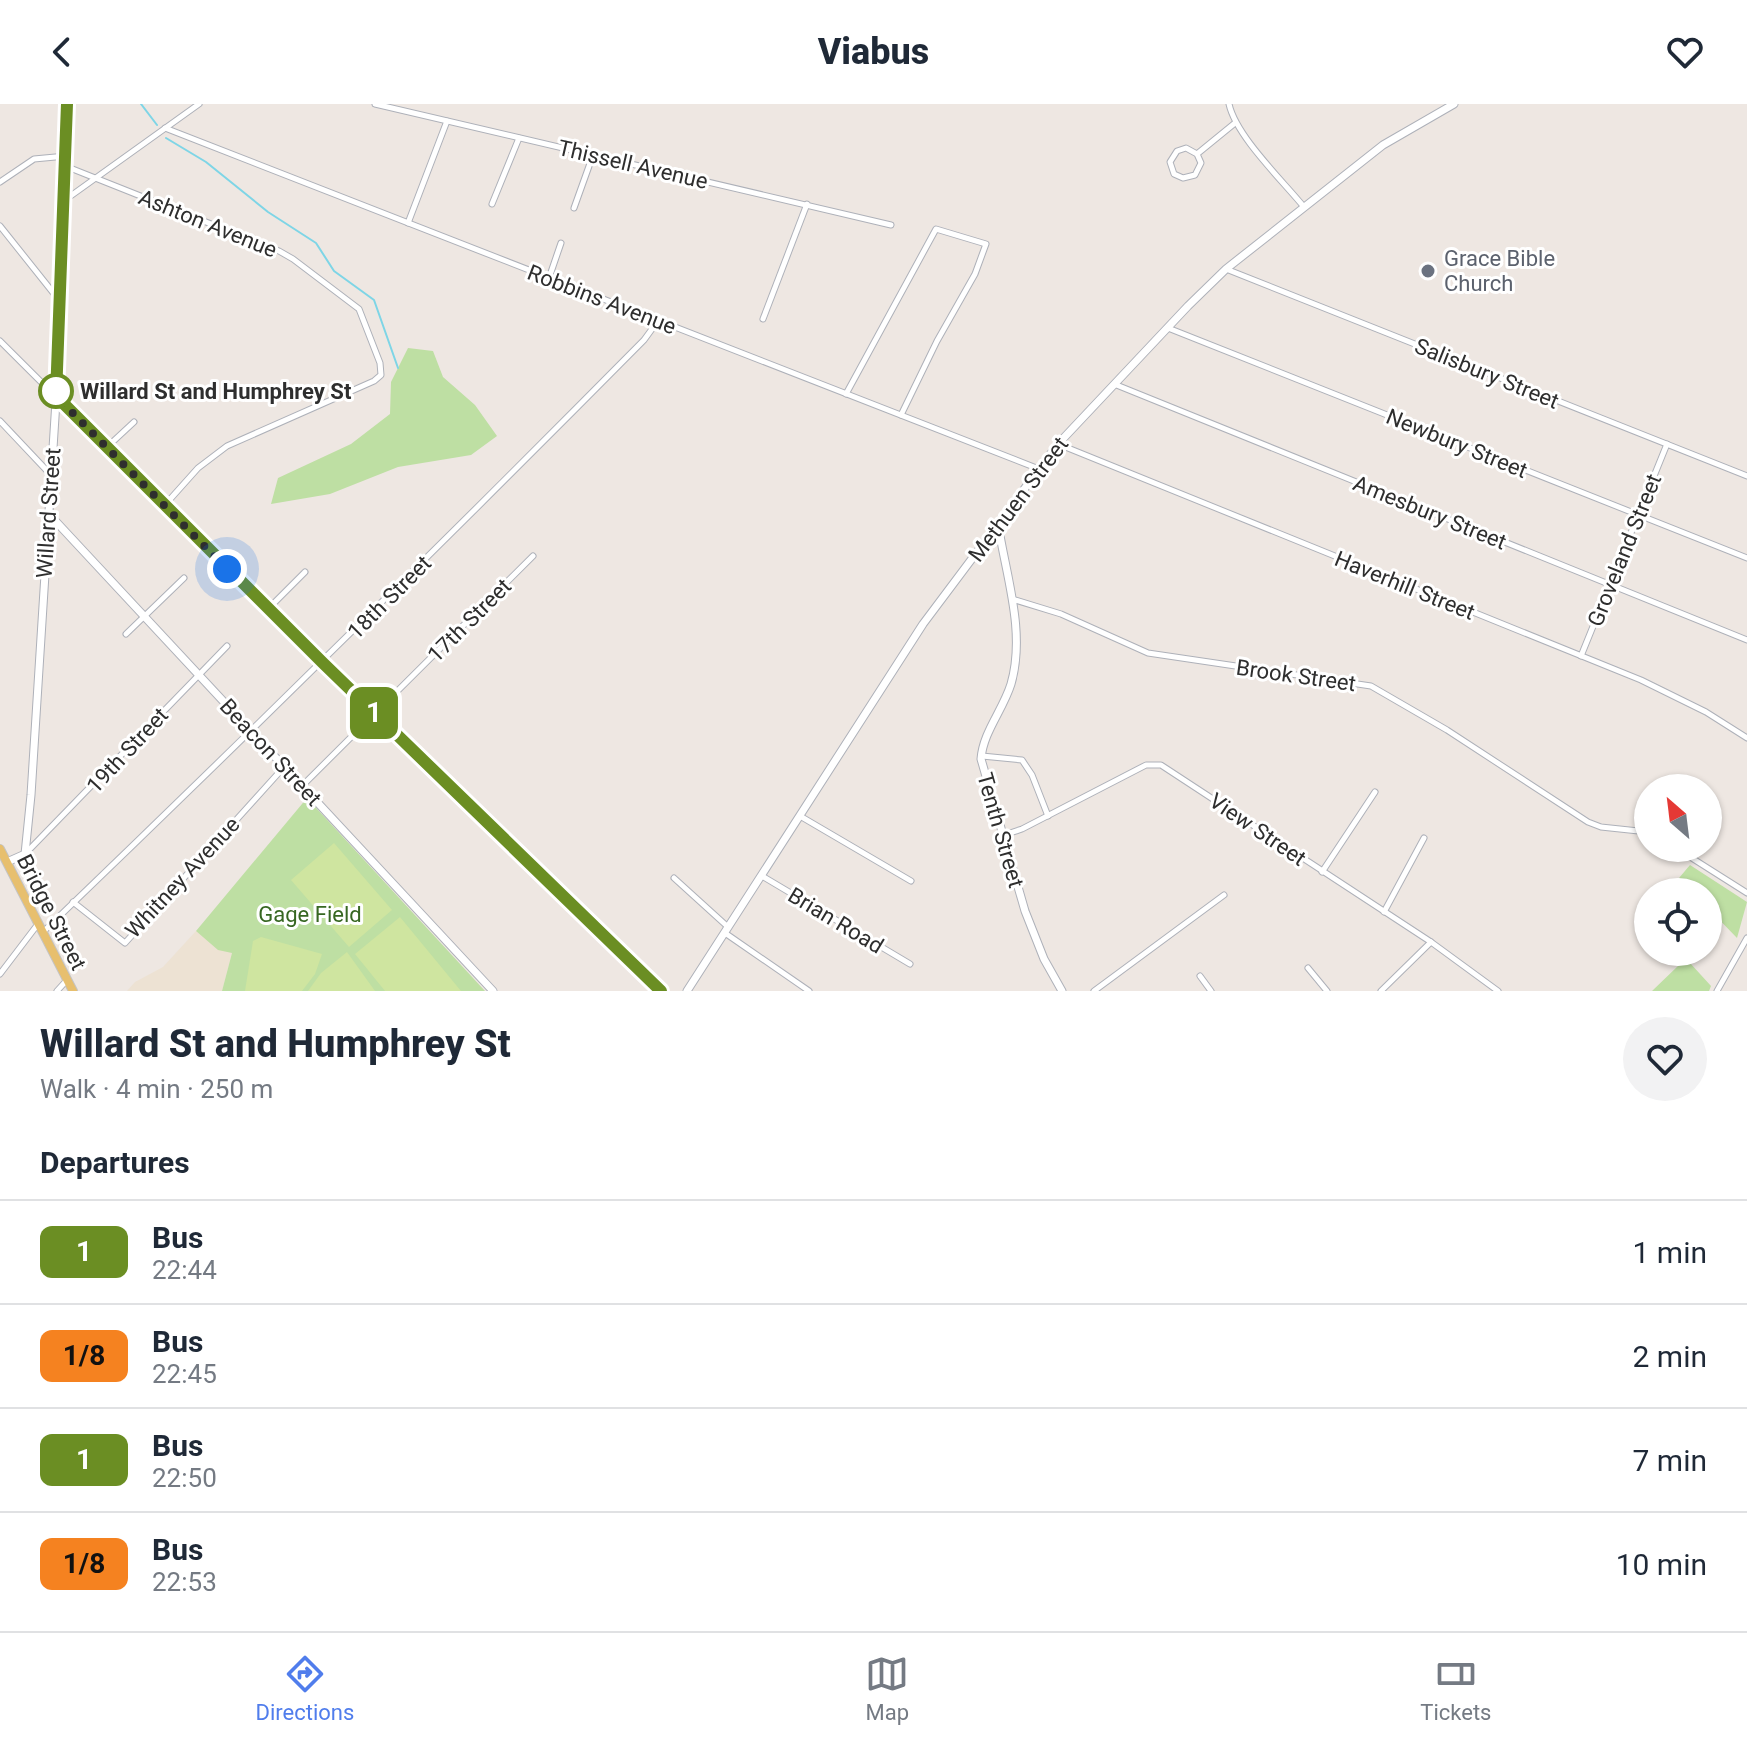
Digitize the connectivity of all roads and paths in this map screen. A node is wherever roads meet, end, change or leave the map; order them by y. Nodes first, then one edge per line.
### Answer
1 (68, 104) edge
2 (199, 104) edge
3 (375, 104) edge
4 (1229, 104) edge
5 (1450, 105) edge
6 (447, 121) junction
7 (1235, 123) junction
8 (165, 128) junction
9 (519, 138) junction
10 (1197, 154) junction
11 (593, 155) junction
12 (66, 156) junction
13 (65, 166) junction
14 (96, 178) junction
15 (0, 182) edge
16 (64, 201) junction
17 (492, 204) dead end
18 (807, 204) junction
19 (1304, 207) junction
20 (574, 208) dead end
21 (408, 223) junction
22 (891, 225) dead end
23 (0, 226) edge
24 (561, 243) dead end
25 (1226, 269) junction
26 (549, 278) junction
27 (60, 300) junction
28 (653, 319) junction
29 (763, 319) dead end
30 (1167, 328) junction
31 (0, 341) edge
32 (1113, 384) junction
33 (846, 394) junction
34 (56, 396) junction
35 (901, 415) junction
36 (0, 421) edge
37 (134, 422) dead end
38 (1058, 444) junction
39 (1667, 444) junction
40 (106, 448) junction
41 (1039, 469) junction
42 (51, 475) junction
43 (1747, 476) edge
44 (164, 506) junction
45 (48, 513) junction
46 (1639, 515) junction
47 (998, 524) junction
48 (533, 556) dead end
49 (1747, 558) edge
50 (305, 572) dead end
51 (184, 578) dead end
52 (1610, 585) junction
53 (1012, 599) junction
54 (269, 608) junction
55 (145, 616) junction
56 (126, 634) dead end
57 (1747, 640) edge
58 (227, 646) dead end
59 (1581, 656) junction
60 (323, 663) junction
61 (199, 674) junction
62 (375, 714) junction
63 (251, 731) junction
64 (1747, 738) edge
65 (981, 755) junction
66 (284, 767) junction
67 (302, 786) junction
68 (1375, 792) dead end
69 (800, 816) junction
70 (1048, 816) junction
71 (1634, 831) edge
72 (1004, 835) junction
73 (1424, 838) dead end
74 (0, 849) edge
75 (25, 854) junction
76 (1698, 862) edge
77 (3, 863) edge
78 (1322, 872) junction
79 (762, 876) junction
80 (674, 878) dead end
81 (911, 881) dead end
82 (1747, 893) edge
83 (1224, 895) dead end
84 (73, 902) junction
85 (1384, 912) junction
86 (40, 928) junction
87 (727, 930) junction
88 (1747, 938) edge
89 (1431, 942) junction
90 (910, 964) dead end
91 (1308, 968) dead end
92 (0, 974) edge
93 (1200, 976) dead end
94 (67, 980) junction
95 (689, 990) edge
96 (57, 991) edge
97 (73, 991) edge
98 (493, 991) edge
99 (661, 991) edge
100 (809, 991) edge
101 (1062, 991) edge
102 (1094, 991) edge
103 (1211, 991) edge
104 (1327, 991) edge
105 (1381, 991) edge
106 (1498, 991) edge
107 (1717, 991) edge

1 - 12 street, Willard Street
2 - 8 street
3 - 6 street, Thissell Avenue
4 - 7 street
5 - 19 street, Methuen Street
6 - 9 street, Thissell Avenue
6 - 21 street
7 - 10 street
7 - 19 street
8 - 14 street
8 - 21 street, Robbins Avenue
9 - 11 street, Thissell Avenue
9 - 17 street
10 - 10 street
11 - 18 street, Thissell Avenue
11 - 20 street
12 - 13 street, Willard Street
12 - 15 street
13 - 14 street, Ashton Avenue
13 - 16 street, Willard Street
14 - 16 street
14 - 44 street, Ashton Avenue
16 - 27 street, Willard Street
18 - 22 street, Thissell Avenue
18 - 29 street
19 - 25 street, Methuen Street
21 - 26 street, Robbins Avenue
23 - 27 street
24 - 26 street
25 - 30 street, Methuen Street
25 - 39 street, Salisbury Street
26 - 28 street, Robbins Avenue
27 - 34 street, Willard Street
28 - 33 street, Robbins Avenue
28 - 60 street, 18th Street
30 - 32 street, Methuen Street
30 - 46 street, Newbury Street
31 - 34 street
32 - 38 street, Methuen Street
32 - 52 street, Amesbury Street
33 - 35 street, Robbins Avenue
33 - 35 street
34 - 40 street
34 - 42 street, Willard Street
35 - 41 street, Robbins Avenue
36 - 42 street
37 - 40 street
38 - 41 street, Methuen Street
38 - 59 street, Haverhill Street
39 - 43 street, Salisbury Street
39 - 46 street, Groveland Street
40 - 44 street
41 - 47 street, Methuen Street
42 - 45 street, Willard Street
44 - 54 street
45 - 55 street, Beacon Street
45 - 75 street, Willard Street
46 - 49 street, Newbury Street
46 - 52 street, Groveland Street
47 - 53 street, Tenth Street
47 - 69 street, Methuen Street
48 - 62 street, 17th Street
50 - 54 street
51 - 55 street
52 - 57 street, Amesbury Street
52 - 59 street, Groveland Street
53 - 65 street, Tenth Street
53 - 71 street, Brook Street
54 - 60 street
55 - 56 street
55 - 61 street, Beacon Street
58 - 61 street, 19th Street
59 - 64 street, Haverhill Street
60 - 62 street
60 - 63 street, 18th Street
61 - 63 street, Beacon Street
61 - 75 street, 19th Street
62 - 67 street, 17th Street
62 - 99 street
63 - 66 street, Beacon Street
63 - 84 street, 18th Street
65 - 70 street
65 - 72 street, Tenth Street
66 - 67 street, Beacon Street
66 - 84 street, Whitney Avenue
67 - 98 street, Beacon Street
68 - 78 street
69 - 79 street, Methuen Street
69 - 81 street
70 - 72 street, View Street
70 - 78 street, View Street
72 - 101 street, Tenth Street
73 - 85 street
74 - 77 main road, Bridge Street
75 - 77 street
76 - 82 street
77 - 86 main road, Bridge Street
78 - 85 street, View Street
79 - 87 street, Methuen Street
79 - 90 street, Brian Road
80 - 87 street
83 - 102 street
84 - 86 street, 18th Street
85 - 89 street, View Street
86 - 92 street, 18th Street
86 - 94 main road, Bridge Street
87 - 95 street, Methuen Street
87 - 100 street
88 - 107 street
89 - 105 street
89 - 106 street, View Street
91 - 104 street
93 - 103 street
94 - 96 street
94 - 97 main road, Bridge Street

